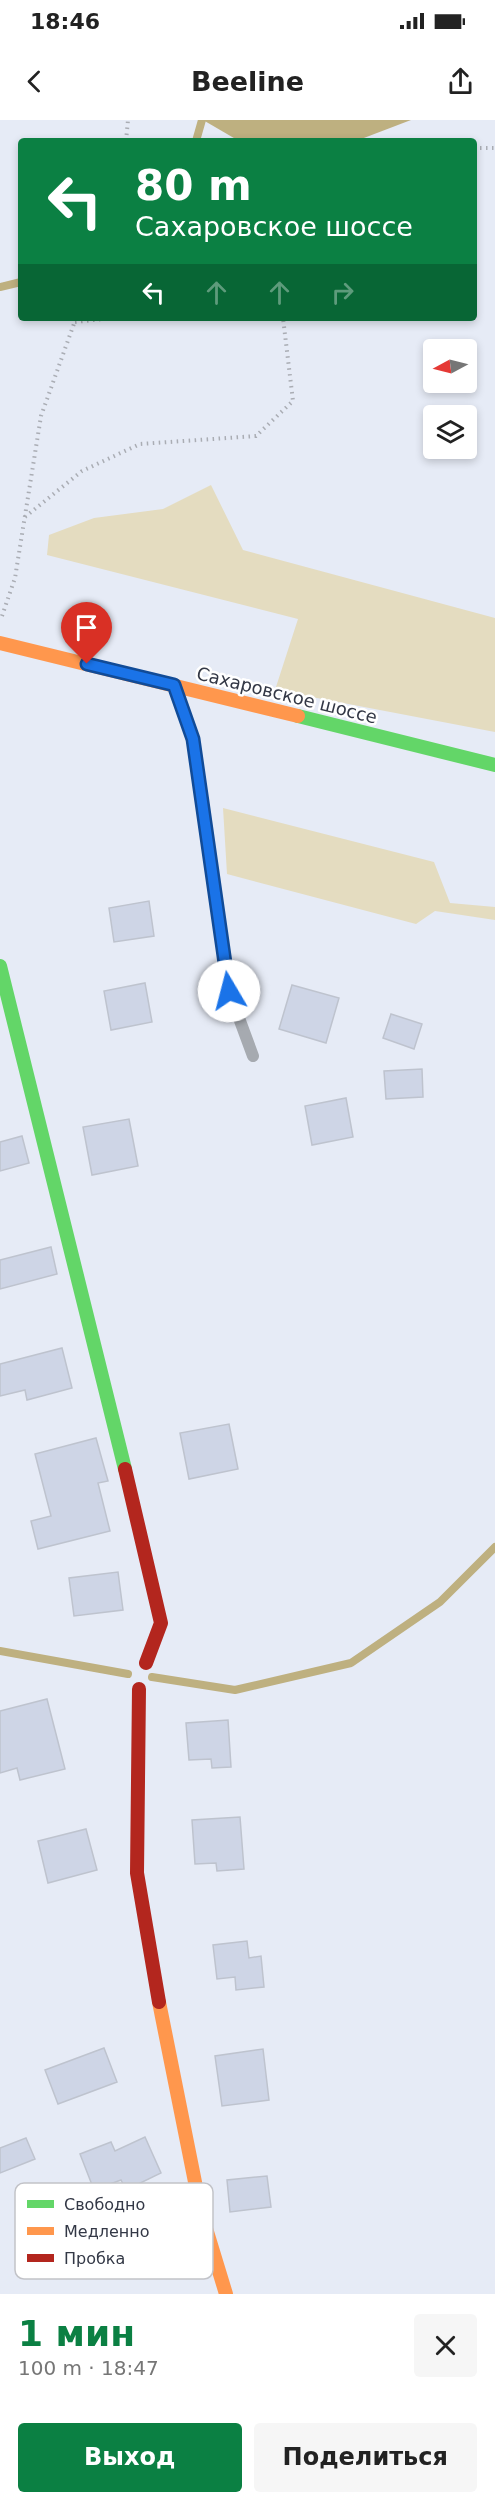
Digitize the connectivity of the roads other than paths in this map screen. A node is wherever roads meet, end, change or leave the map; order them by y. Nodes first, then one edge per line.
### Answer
1 (0, 643) edge
2 (174, 685) junction
3 (495, 765) edge
4 (0, 966) edge
5 (253, 1056) dead end
6 (146, 1663) dead end
7 (139, 1689) dead end
8 (195, 2183) edge
9 (213, 2249) edge
10 (226, 2294) edge

1 - 2 street, Сахаровское шоссе
2 - 3 street, Сахаровское шоссе
2 - 5 lane
4 - 6 street
7 - 8 street
9 - 10 street

